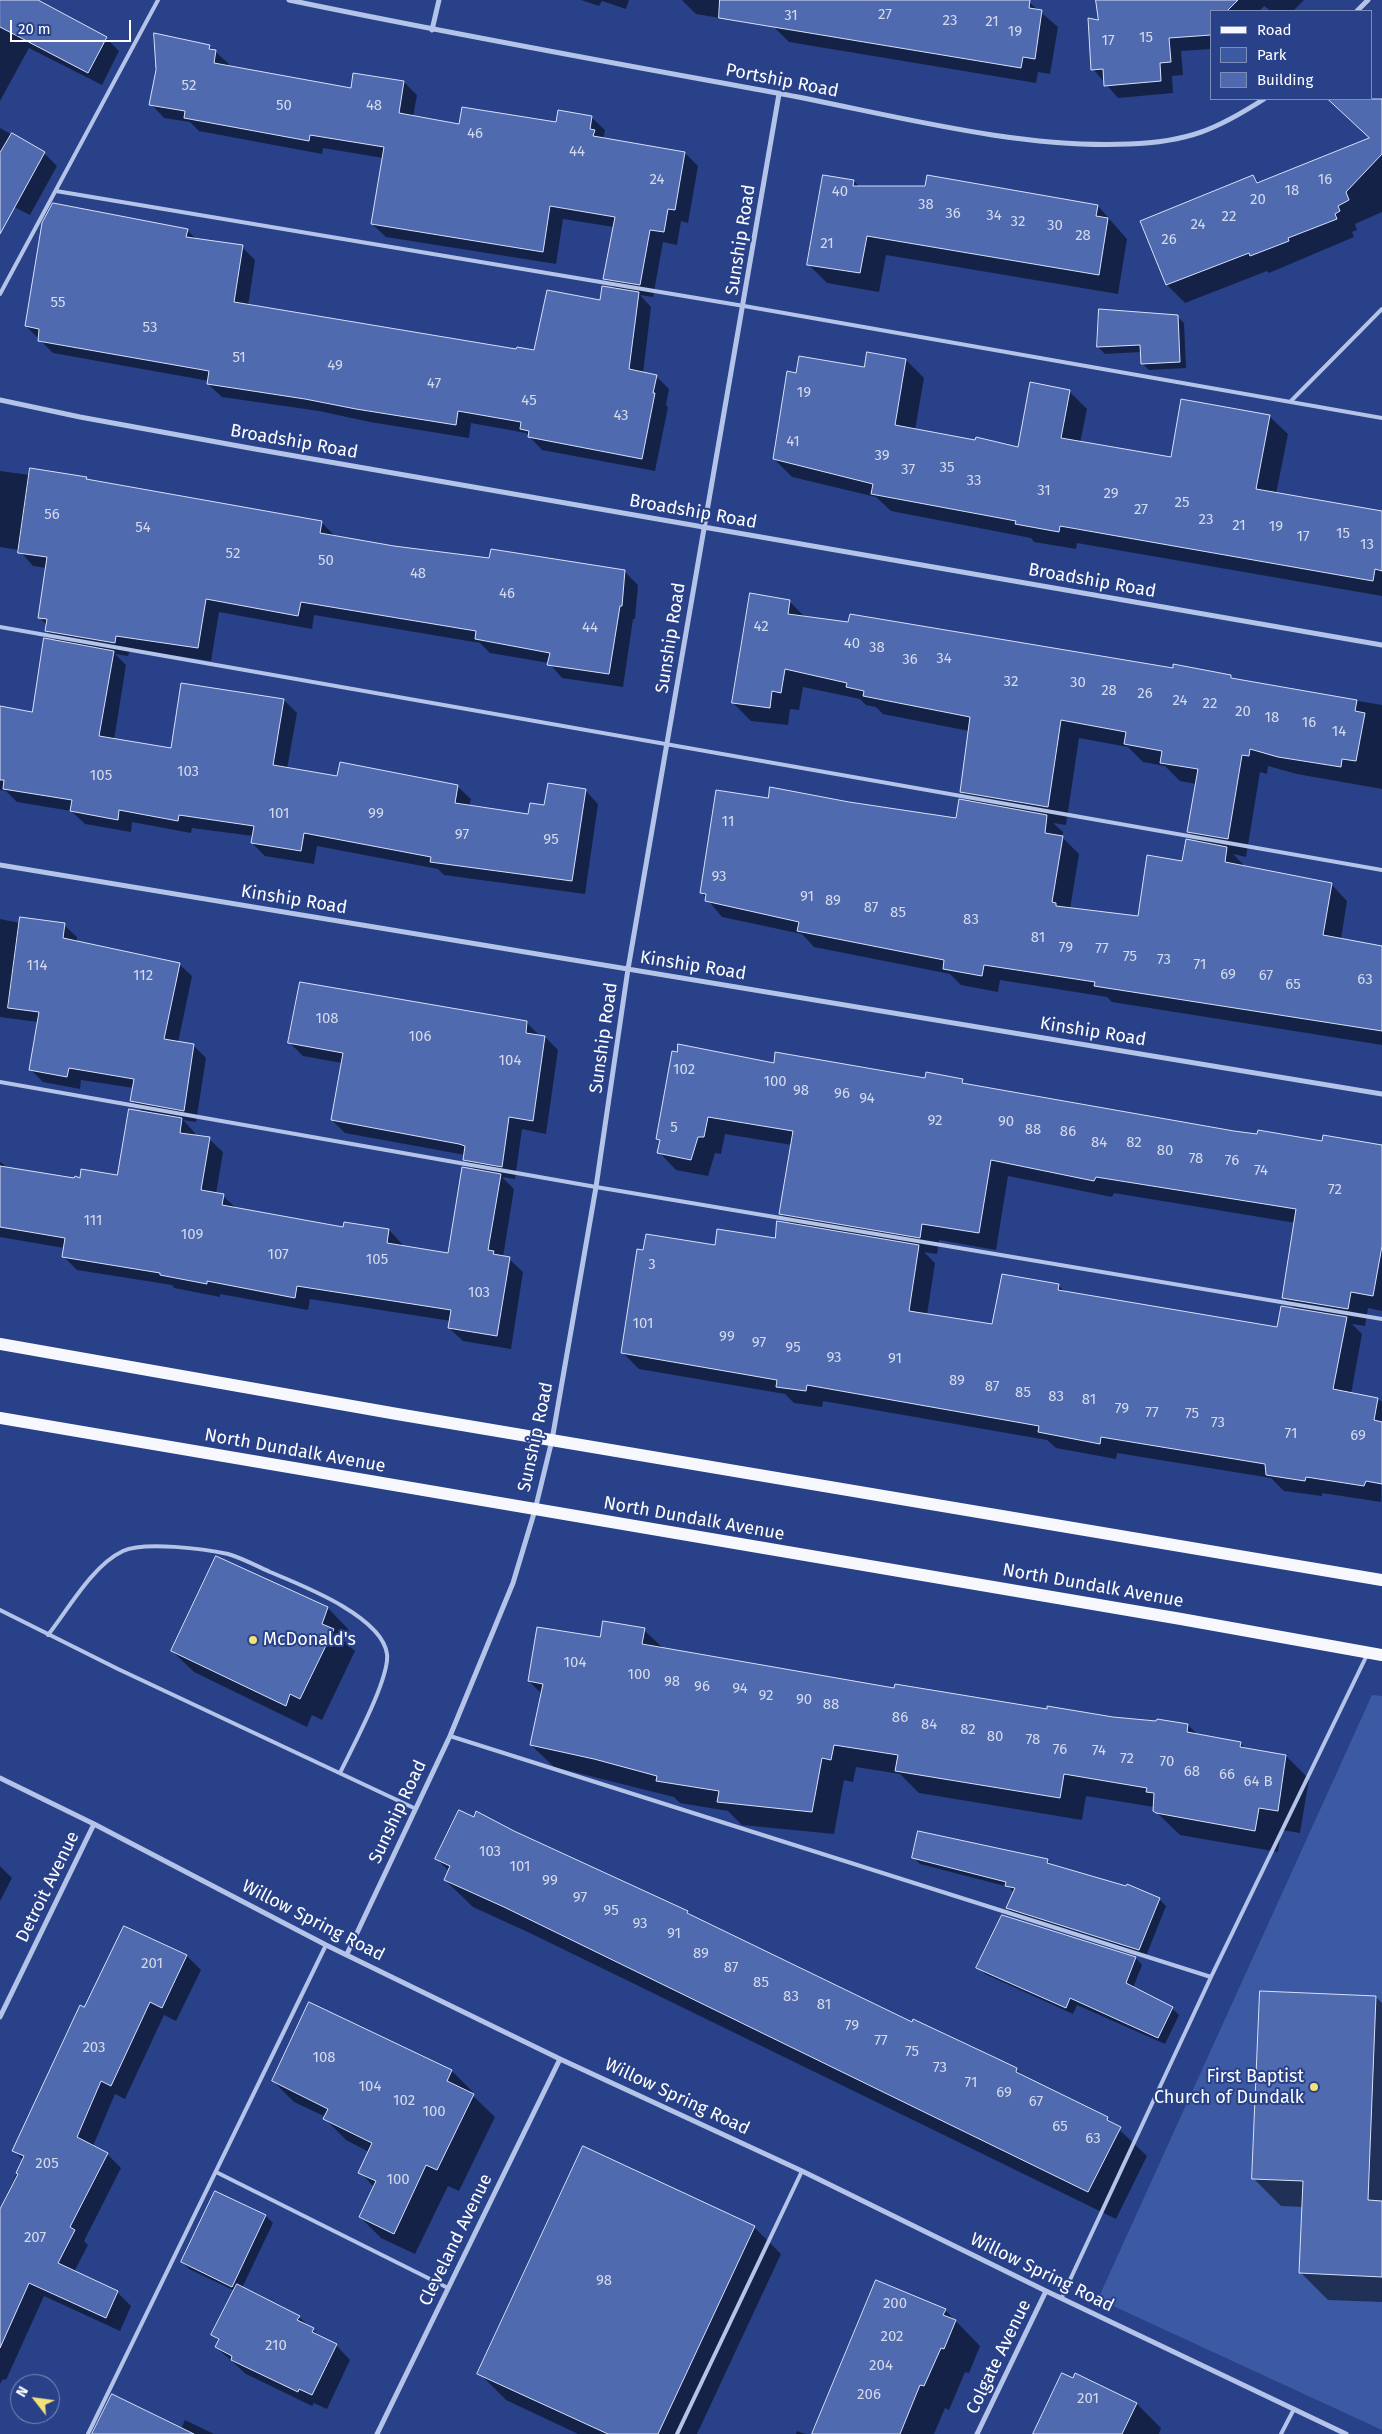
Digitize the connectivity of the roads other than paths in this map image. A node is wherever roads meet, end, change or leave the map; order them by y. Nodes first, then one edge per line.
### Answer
1 (158, 0) edge
2 (289, 0) edge
3 (439, 0) edge
4 (1368, 0) edge
5 (1358, 10) edge
6 (432, 30) junction
7 (779, 94) junction
8 (1262, 100) edge
9 (56, 191) junction
10 (0, 294) edge
11 (744, 306) junction
12 (1382, 309) edge
13 (0, 400) edge
14 (1291, 401) junction
15 (1382, 418) edge
16 (703, 528) junction
17 (0, 627) edge
18 (1382, 645) edge
19 (667, 746) junction
20 (0, 865) edge
21 (1382, 870) edge
22 (628, 969) junction
23 (0, 1082) edge
24 (1382, 1094) edge
25 (596, 1187) junction
26 (1382, 1318) edge
27 (0, 1344) edge
28 (0, 1418) edge
29 (552, 1440) junction
30 (535, 1510) junction
31 (1382, 1580) edge
32 (0, 1610) edge
33 (48, 1635) junction
34 (1368, 1653) junction
35 (1382, 1655) edge
36 (450, 1736) junction
37 (340, 1773) junction
38 (0, 1778) edge
39 (414, 1808) junction
40 (94, 1824) junction
41 (326, 1945) junction
42 (347, 1954) junction
43 (1211, 1977) junction
44 (0, 2017) edge
45 (560, 2059) junction
46 (802, 2171) junction
47 (216, 2172) junction
48 (448, 2288) junction
49 (1046, 2291) junction
50 (1062, 2297) junction
51 (1294, 2409) junction
52 (88, 2434) edge
53 (377, 2434) edge
54 (677, 2434) edge
55 (976, 2434) edge
56 (1281, 2434) edge
57 (1346, 2434) edge

1 - 9 lane
2 - 6 street, Portship Road
3 - 6 street
4 - 5 street
6 - 7 street, Portship Road
7 - 8 street, Portship Road
7 - 11 street, Sunship Road
9 - 10 lane
9 - 11 lane
11 - 14 lane
11 - 16 street, Sunship Road
12 - 14 lane
13 - 16 street, Broadship Road
14 - 15 lane
16 - 18 street, Broadship Road
16 - 19 street, Sunship Road
17 - 19 lane
19 - 21 lane
19 - 22 street, Sunship Road
20 - 22 street, Kinship Road
22 - 24 street, Kinship Road
22 - 25 street, Sunship Road
23 - 25 lane
25 - 26 lane
25 - 29 street, Sunship Road
27 - 29 main road
28 - 30 main road, North Dundalk Avenue
29 - 30 street, Sunship Road
29 - 31 main road
30 - 34 main road, North Dundalk Avenue
30 - 36 street, Sunship Road
32 - 33 lane
33 - 37 lane
33 - 37 lane
34 - 35 main road, North Dundalk Avenue
34 - 43 lane
36 - 39 street, Sunship Road
36 - 43 lane
37 - 39 lane
38 - 40 street, Willow Spring Road
39 - 42 street, Sunship Road
40 - 41 street, Willow Spring Road
40 - 44 street, Detroit Avenue
41 - 42 street, Willow Spring Road
41 - 47 lane
42 - 45 street, Willow Spring Road
43 - 50 lane
45 - 46 street, Willow Spring Road
45 - 48 street, Cleveland Avenue
46 - 49 street, Willow Spring Road
46 - 54 lane
47 - 48 lane
47 - 52 lane
48 - 53 street, Cleveland Avenue
49 - 50 street, Willow Spring Road
49 - 55 street, Colgate Avenue
50 - 51 street, Willow Spring Road
51 - 56 lane
51 - 57 street, Willow Spring Road

